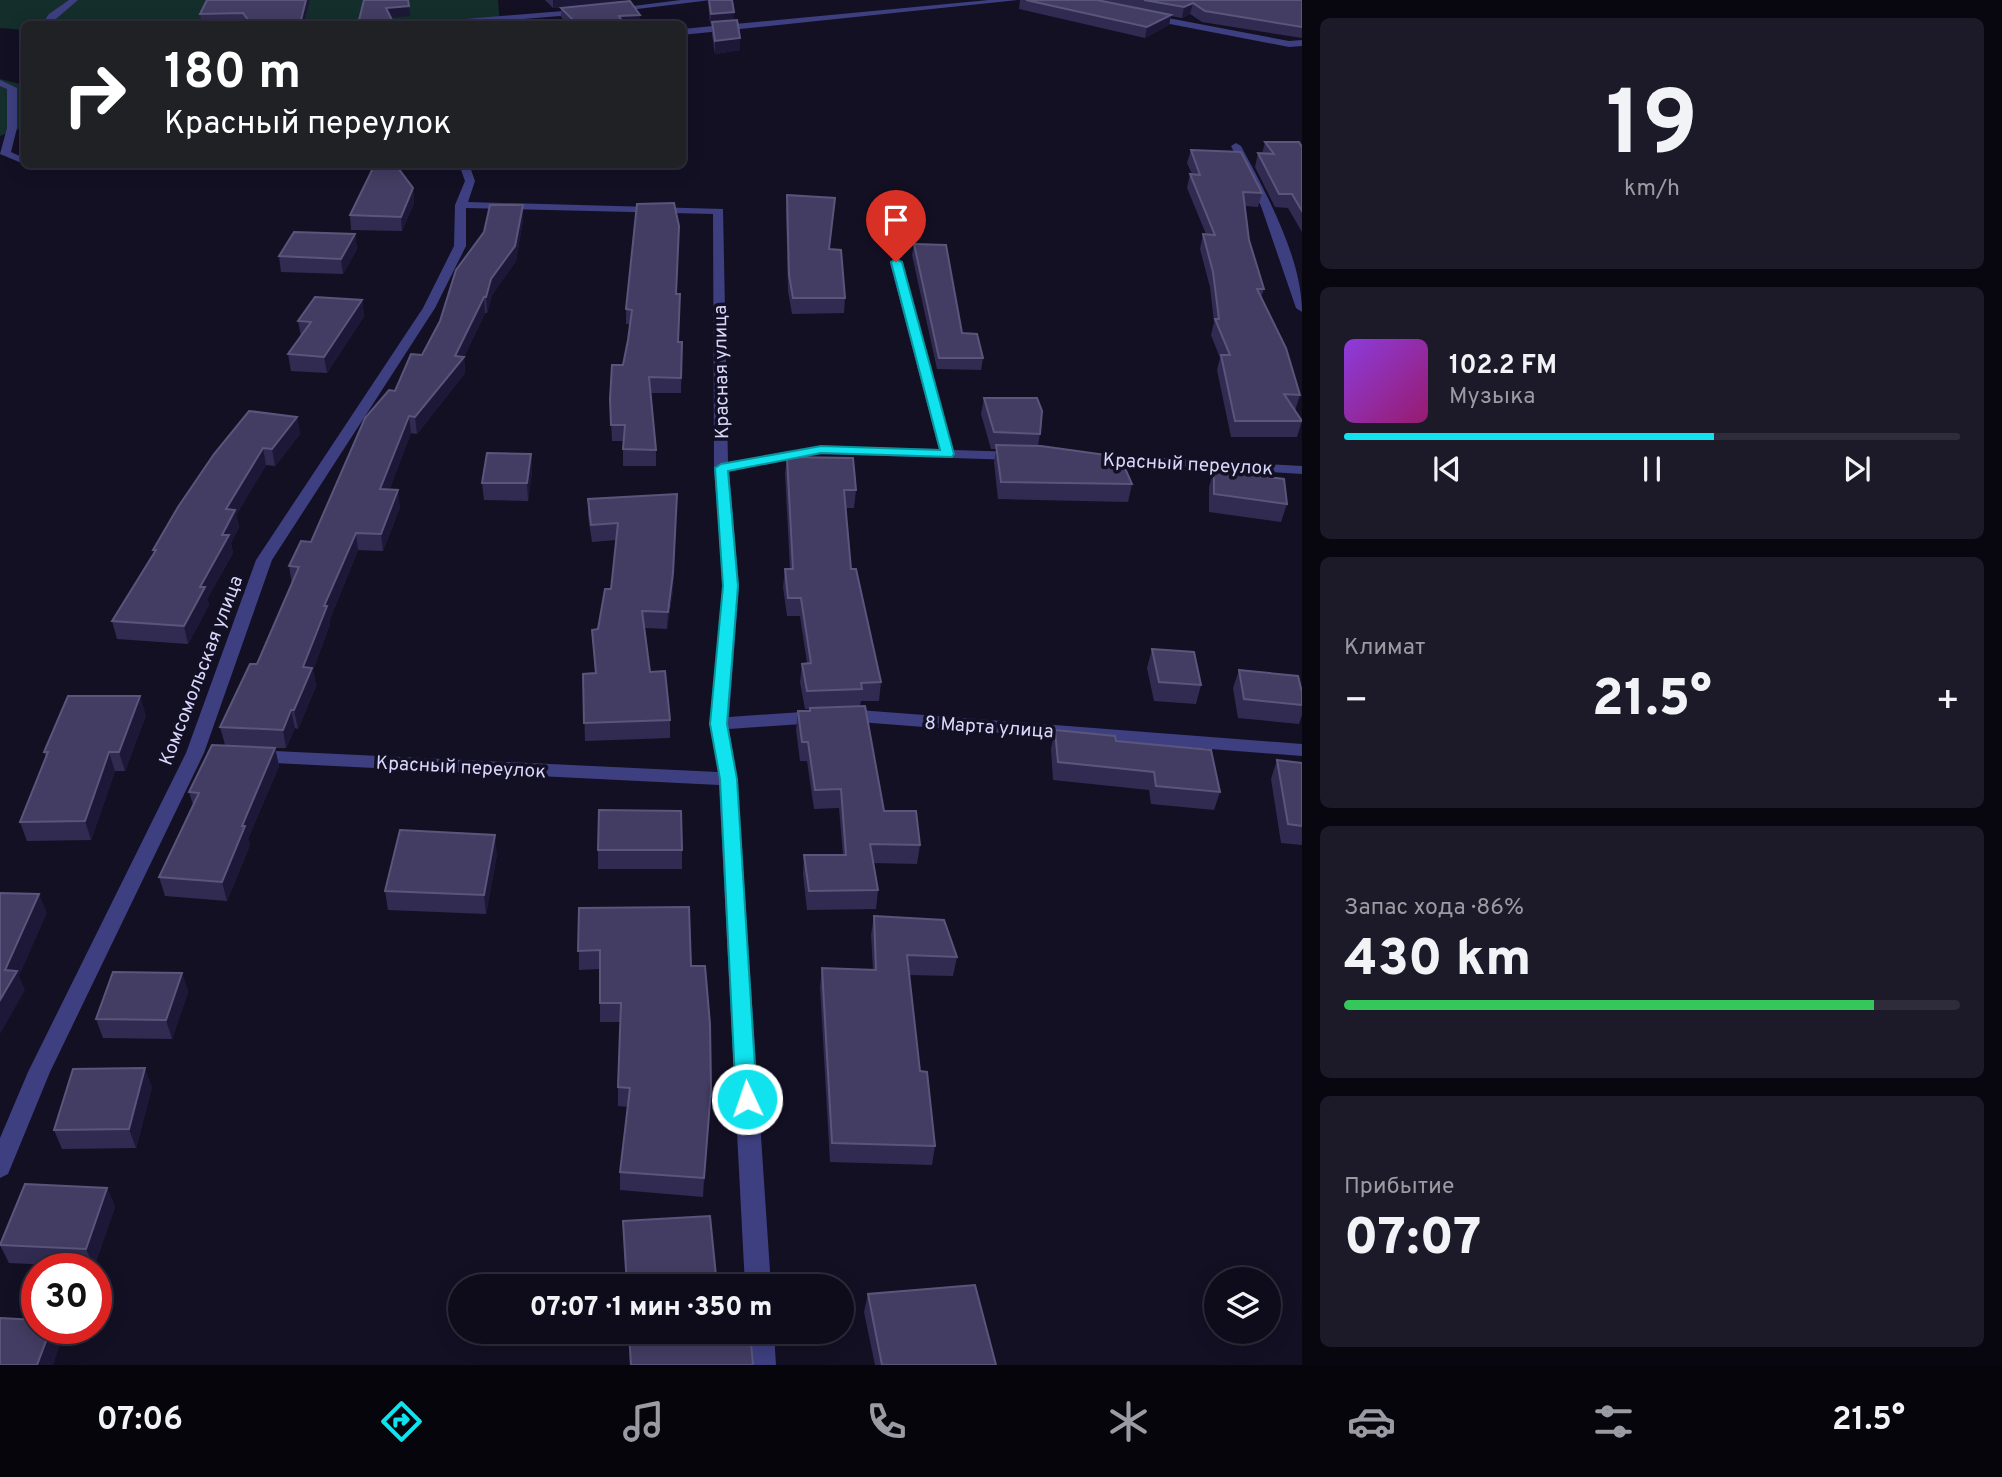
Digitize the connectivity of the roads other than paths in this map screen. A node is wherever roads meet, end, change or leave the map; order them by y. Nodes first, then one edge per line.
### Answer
1 (74, 0) edge
2 (707, 0) edge
3 (1015, 0) edge
4 (1142, 16) edge
5 (49, 21) edge
6 (474, 21) edge
7 (686, 32) edge
8 (1302, 43) edge
9 (0, 83) edge
10 (1236, 146) dead end
11 (21, 161) edge
12 (465, 168) edge
13 (461, 205) junction
14 (896, 262) dead end
15 (1302, 308) edge
16 (947, 454) junction
17 (1038, 457) edge
18 (1076, 458) edge
19 (721, 468) junction
20 (1302, 470) edge
21 (719, 724) junction
22 (1302, 750) edge
23 (236, 755) edge
24 (728, 779) junction
25 (0, 1167) edge
26 (757, 1274) edge
27 (762, 1344) edge
28 (763, 1365) edge

1 - 5 street
2 - 6 street
3 - 7 street
4 - 8 street
9 - 11 street
10 - 15 street
12 - 13 street, Комсомольская улица
13 - 19 street, Красная улица
13 - 25 street, Комсомольская улица
14 - 16 street
16 - 17 street
16 - 19 street
18 - 20 street, Красный переулок
19 - 21 street, Красная улица
21 - 22 street, 8 Марта улица
21 - 24 street, Красная улица
23 - 24 street, Красный переулок
24 - 26 street, Красная улица
27 - 28 street

